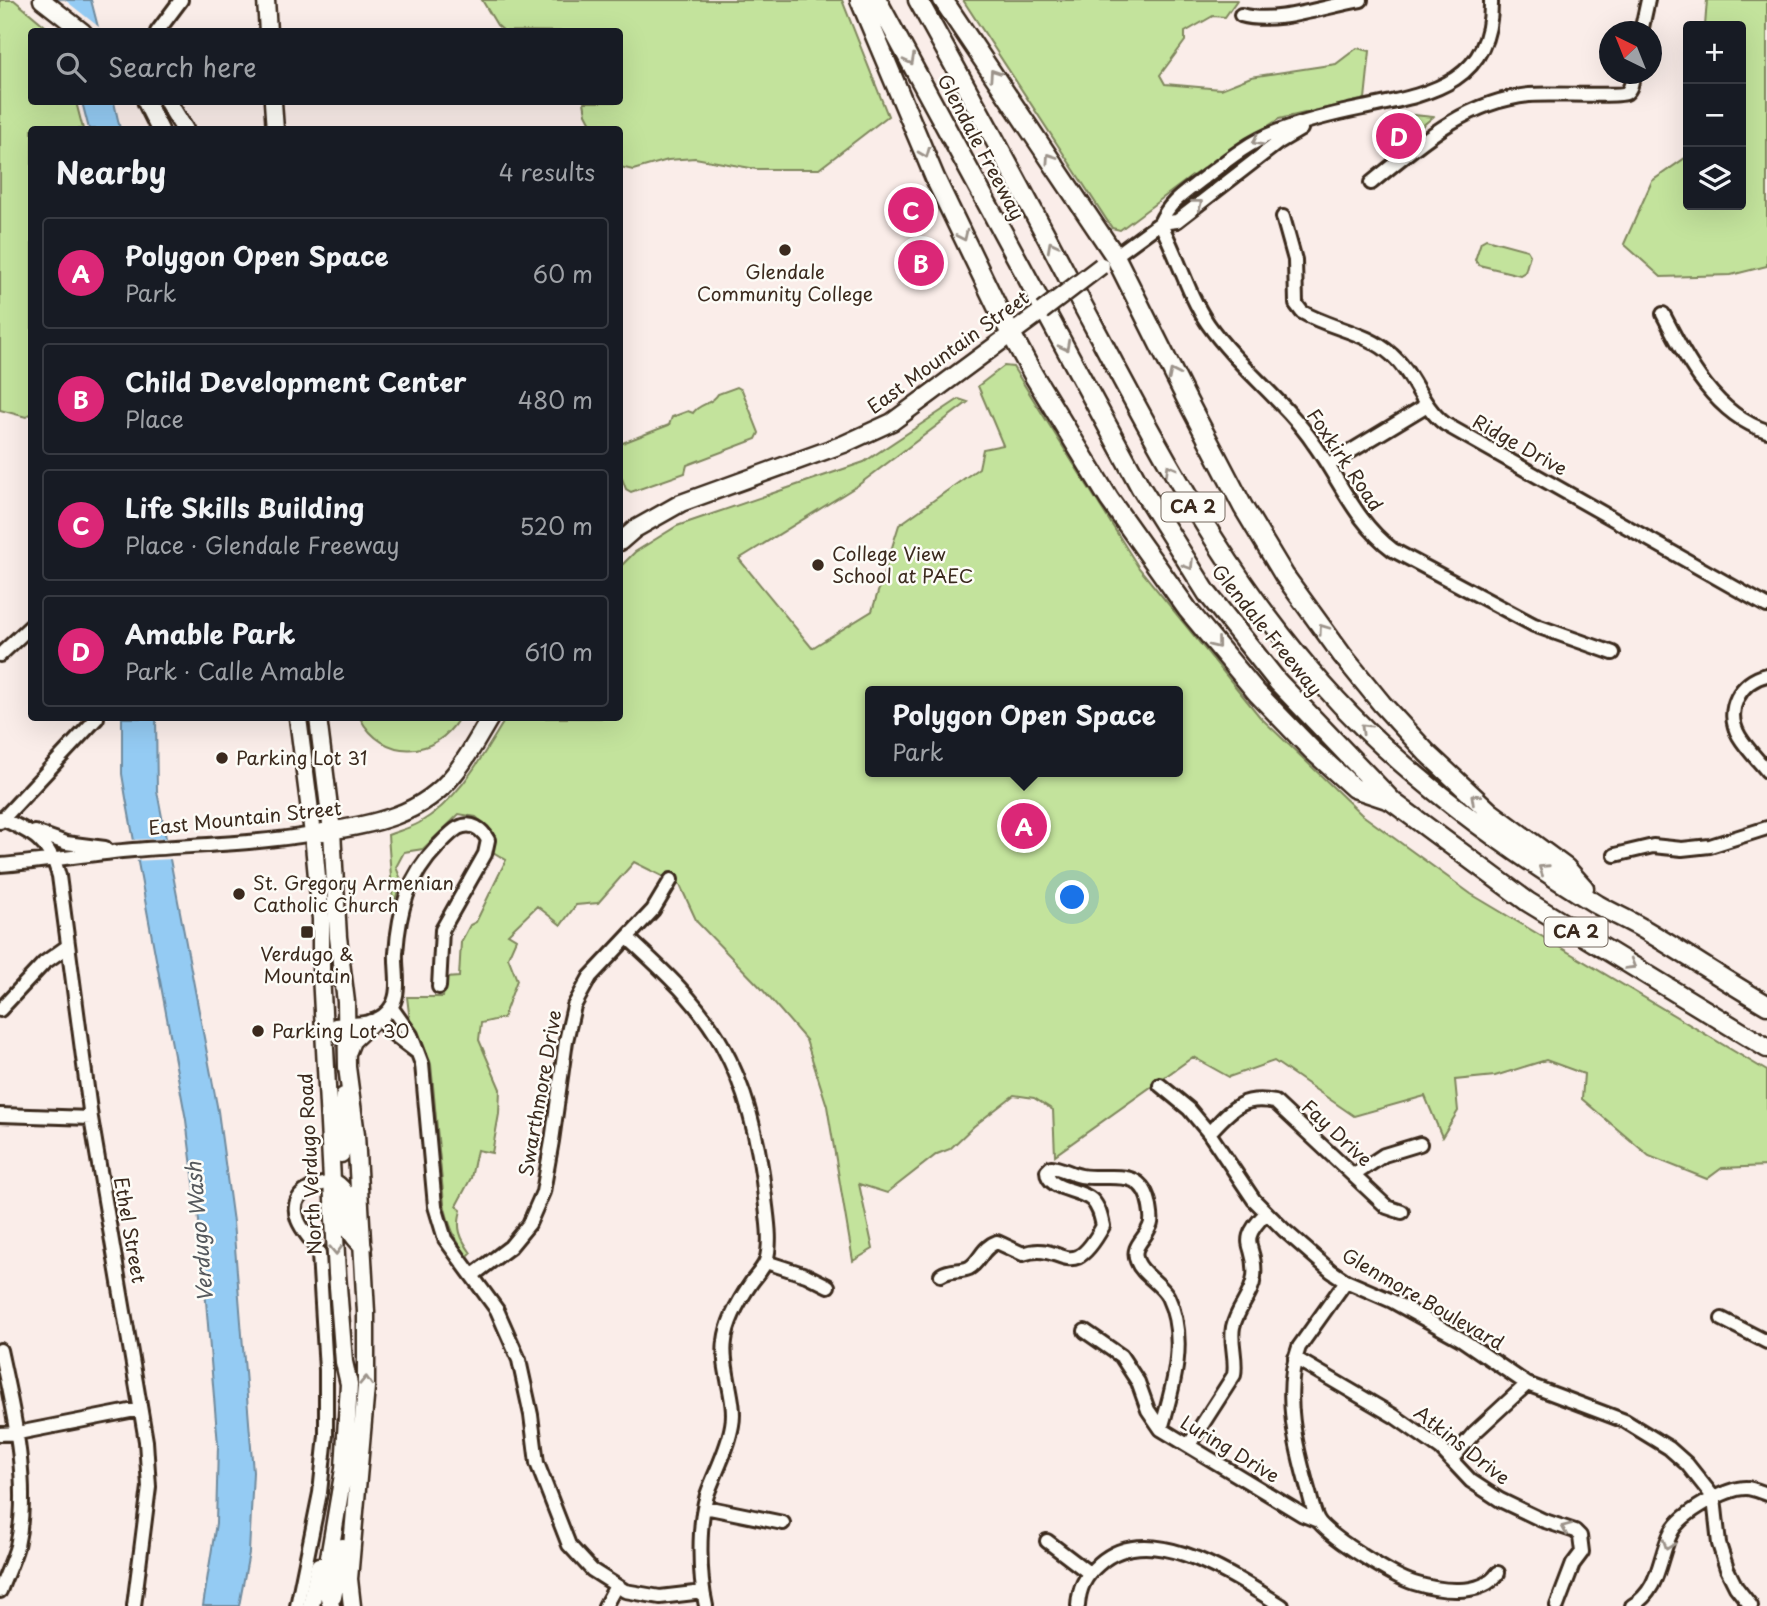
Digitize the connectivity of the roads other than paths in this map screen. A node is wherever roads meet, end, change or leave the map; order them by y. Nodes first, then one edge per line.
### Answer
1 (266, 0) edge
2 (860, 0) edge
3 (877, 0) edge
4 (918, 0) edge
5 (943, 0) edge
6 (1361, 0) edge
7 (1491, 0) edge
8 (1648, 0) edge
9 (179, 1) edge
10 (1331, 3) edge
11 (48, 4) edge
12 (1241, 15) dead end
13 (1643, 21) edge
14 (78, 28) edge
15 (160, 28) edge
16 (268, 28) edge
17 (1632, 84) edge
18 (148, 105) edge
19 (170, 105) edge
20 (273, 105) edge
21 (158, 126) edge
22 (182, 126) edge
23 (275, 126) edge
24 (1371, 183) dead end
25 (1283, 217) dead end
26 (1160, 223) junction
27 (1108, 261) junction
28 (1664, 314) dead end
29 (1017, 330) junction
30 (1427, 405) junction
31 (1767, 431) edge
32 (1328, 465) junction
33 (623, 539) edge
34 (1767, 606) edge
35 (28, 629) edge
36 (1613, 653) dead end
37 (0, 655) edge
38 (1767, 674) edge
39 (94, 721) edge
40 (298, 721) edge
41 (318, 721) edge
42 (488, 721) edge
43 (1767, 771) edge
44 (1393, 802) junction
45 (1, 820) edge
46 (22, 827) junction
47 (1767, 828) edge
48 (332, 831) junction
49 (313, 834) junction
50 (130, 850) junction
51 (1615, 855) dead end
52 (55, 861) junction
53 (0, 865) edge
54 (671, 880) dead end
55 (1600, 906) junction
56 (628, 938) junction
57 (68, 946) junction
58 (321, 961) junction
59 (439, 987) dead end
60 (1767, 1004) edge
61 (391, 1007) junction
62 (0, 1010) edge
63 (375, 1020) junction
64 (341, 1024) junction
65 (1767, 1048) edge
66 (418, 1053) junction
67 (347, 1060) junction
68 (1160, 1085) dead end
69 (328, 1098) junction
70 (0, 1115) edge
71 (91, 1118) junction
72 (1209, 1133) junction
73 (1419, 1144) dead end
74 (1354, 1175) junction
75 (334, 1182) junction
76 (1402, 1212) dead end
77 (1266, 1213) junction
78 (363, 1247) junction
79 (766, 1262) junction
80 (473, 1275) junction
81 (941, 1275) dead end
82 (1346, 1281) junction
83 (828, 1286) dead end
84 (1722, 1319) dead end
85 (1085, 1331) dead end
86 (1767, 1342) edge
87 (0, 1350) edge
88 (1295, 1358) junction
89 (344, 1362) junction
90 (1527, 1384) junction
91 (141, 1409) junction
92 (1161, 1429) junction
93 (18, 1433) junction
94 (0, 1434) edge
95 (1189, 1445) junction
96 (362, 1449) junction
97 (1451, 1460) junction
98 (1767, 1494) edge
99 (1714, 1498) junction
100 (705, 1507) junction
101 (1318, 1521) junction
102 (783, 1523) dead end
103 (1047, 1541) dead end
104 (1089, 1573) junction
105 (1498, 1573) dead end
106 (616, 1586) junction
107 (0, 1591) edge
108 (703, 1592) junction
109 (1746, 1604) edge
110 (134, 1606) edge
111 (297, 1606) edge
112 (311, 1606) edge
113 (331, 1606) edge
114 (352, 1606) edge
115 (605, 1606) edge
116 (706, 1606) edge
117 (1078, 1606) edge
118 (1282, 1606) edge
119 (1558, 1606) edge
120 (1632, 1606) edge

1 - 16 main road
2 -> 29 highway
3 -> 44 highway, Glendale Freeway / CA 2
55 -> 4 highway, Glendale Freeway / CA 2
27 -> 5 highway
6 - 10 street
7 - 26 street
8 - 13 street
9 - 15 street
10 - 12 street
11 - 14 main road
17 - 24 street
18 - 21 main road
19 - 22 main road
20 - 23 main road
25 - 30 street, Ridge Drive
26 - 27 street
26 - 32 street, Foxkirk Road
27 - 29 main road, East Mountain Street, bridge
55 -> 27 highway
28 - 31 street
29 - 33 main road, East Mountain Street
29 -> 44 highway
30 - 32 street
30 - 34 street, Ridge Drive
32 - 36 street, Foxkirk Road
35 - 37 street
38 - 43 street
39 - 45 street
40 - 49 main road, North Verdugo Road
41 - 48 main road
42 - 48 main road, East Mountain Street
44 -> 65 highway, Glendale Freeway / CA 2
45 - 46 street
46 - 50 street
46 - 52 street
47 - 51 street
48 - 49 main road, East Mountain Street
48 - 64 main road
49 - 50 street, East Mountain Street
49 - 58 main road, North Verdugo Road
50 - 52 street, East Mountain Street
52 - 53 street, East Mountain Street
52 - 57 street, Ethel Street
54 - 56 street, Swarthmore Drive
55 - 60 highway, Glendale Freeway / CA 2
56 - 79 street
56 - 80 street, Swarthmore Drive
57 - 62 street
57 - 71 street, Ethel Street
58 - 64 main road
58 - 69 main road, North Verdugo Road
59 - 61 street
61 - 63 street
61 - 66 street
63 - 64 street
63 - 66 street
63 - 67 main road
64 - 67 main road
64 - 69 main road
66 - 80 street
67 - 75 main road
67 - 78 main road
68 - 72 street, Glenmore Boulevard
69 - 75 main road, North Verdugo Road
70 - 71 street
71 - 91 street, Ethel Street
72 - 74 street, Fay Drive
72 - 77 street, Glenmore Boulevard
73 - 74 street
74 - 76 street, Fay Drive
75 - 78 main road
75 -> 89 main road, North Verdugo Road
75 - 111 street
77 - 82 street, Glenmore Boulevard
77 - 95 street
96 -> 78 main road
79 - 83 street
79 - 100 street
80 - 106 street
81 - 92 street
82 - 88 street
82 - 90 street, Glenmore Boulevard
84 - 86 street
85 - 92 street, Luring Drive
87 - 93 street
88 - 97 street, Atkins Drive
88 - 101 street
89 - 112 main road
89 - 113 main road, North Verdugo Road
90 - 97 street
90 - 99 street, Glenmore Boulevard
91 - 93 street
91 - 110 street, Ethel Street
92 - 95 street, Luring Drive
93 - 94 street
93 - 107 street
95 - 101 street, Luring Drive
96 - 113 main road
96 - 114 main road
119 -> 97 street, Atkins Drive
98 - 99 street
99 - 109 street
99 -> 120 street
100 - 102 street
100 - 108 street
101 - 105 street, Luring Drive
103 - 104 street
104 - 117 street
104 - 118 street
106 - 108 street
106 - 115 street
108 - 116 street

